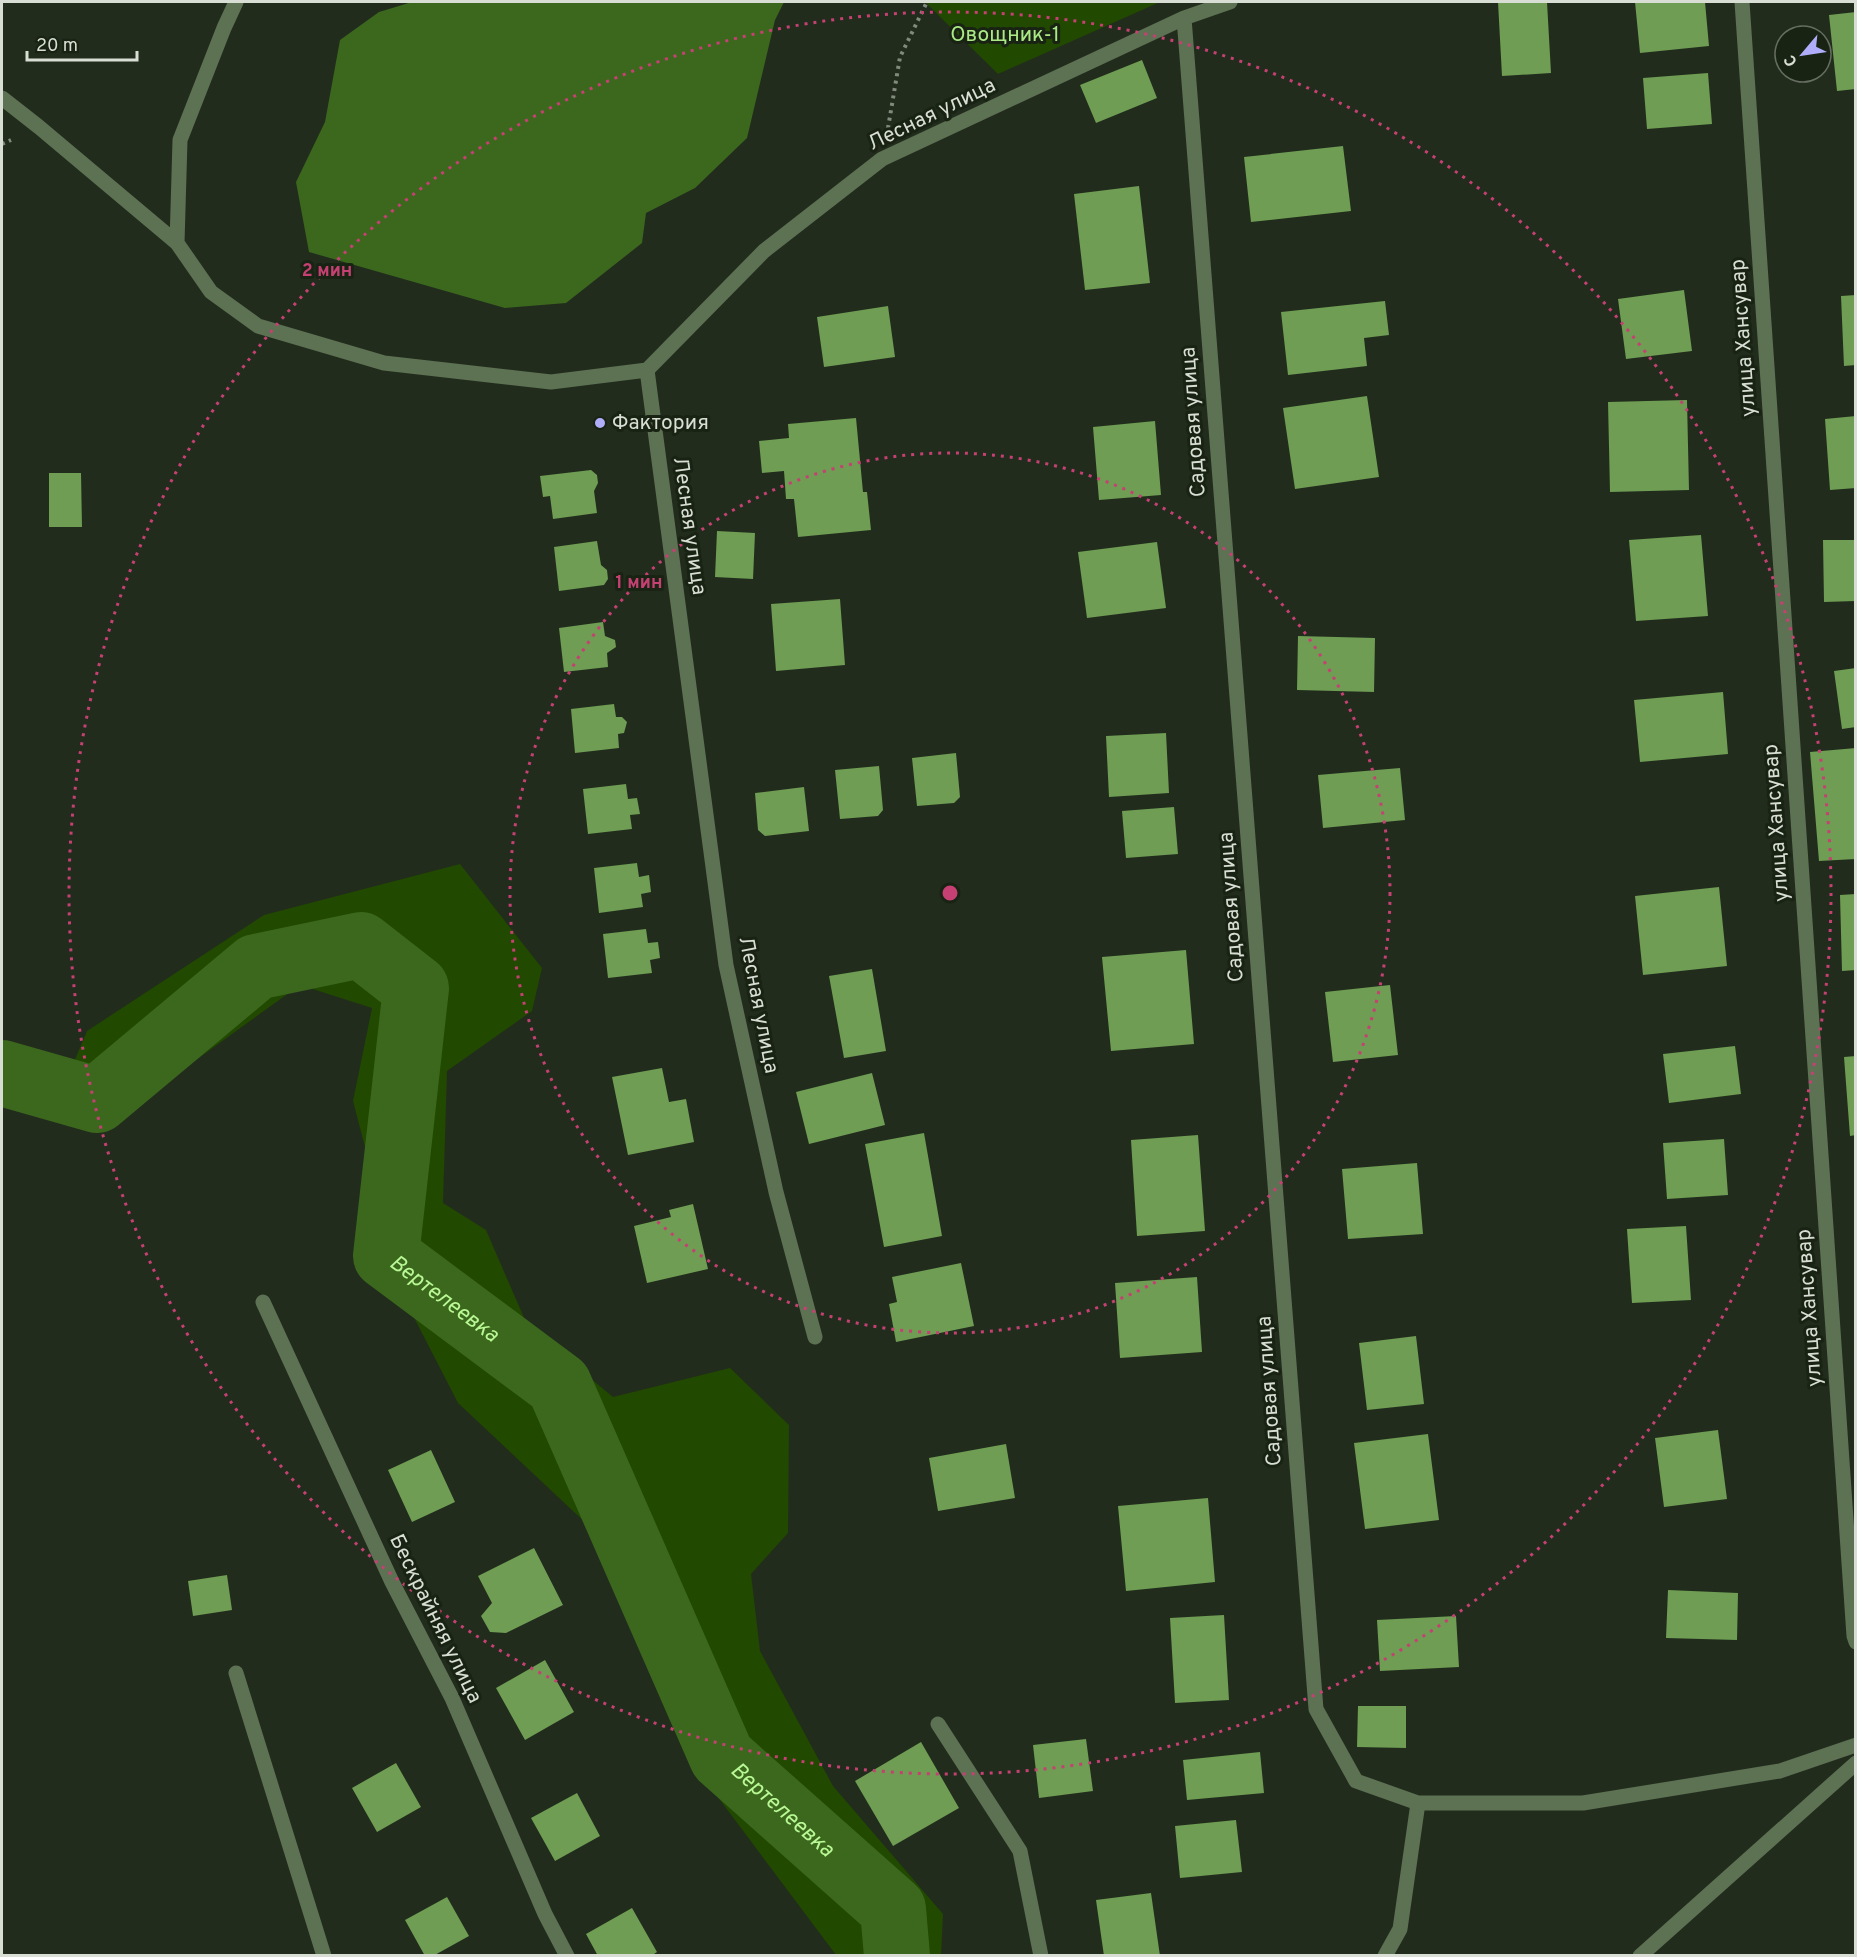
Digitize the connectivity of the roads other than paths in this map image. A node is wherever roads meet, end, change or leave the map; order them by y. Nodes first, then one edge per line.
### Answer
1 (236, 2) edge
2 (1230, 2) edge
3 (1742, 2) edge
4 (1184, 18) junction
5 (2, 98) edge
6 (177, 243) junction
7 (647, 370) junction
8 (263, 1302) dead end
9 (815, 1337) dead end
10 (1856, 1642) edge
11 (236, 1673) dead end
12 (938, 1724) dead end
13 (1856, 1745) edge
14 (1856, 1763) edge
15 (1418, 1803) junction
16 (324, 1956) edge
17 (567, 1956) edge
18 (1041, 1956) edge
19 (1385, 1956) edge
20 (1640, 1956) edge

1 - 6 street
2 - 4 street, Лесная улица
3 - 10 street, улица Хансувар
4 - 7 street, Лесная улица
4 - 15 street, Садовая улица
5 - 6 street
6 - 7 street
7 - 9 street, Лесная улица
8 - 17 street, Бескрайняя улица
11 - 16 street
12 - 18 street
13 - 15 street
14 - 20 street
15 - 19 street

